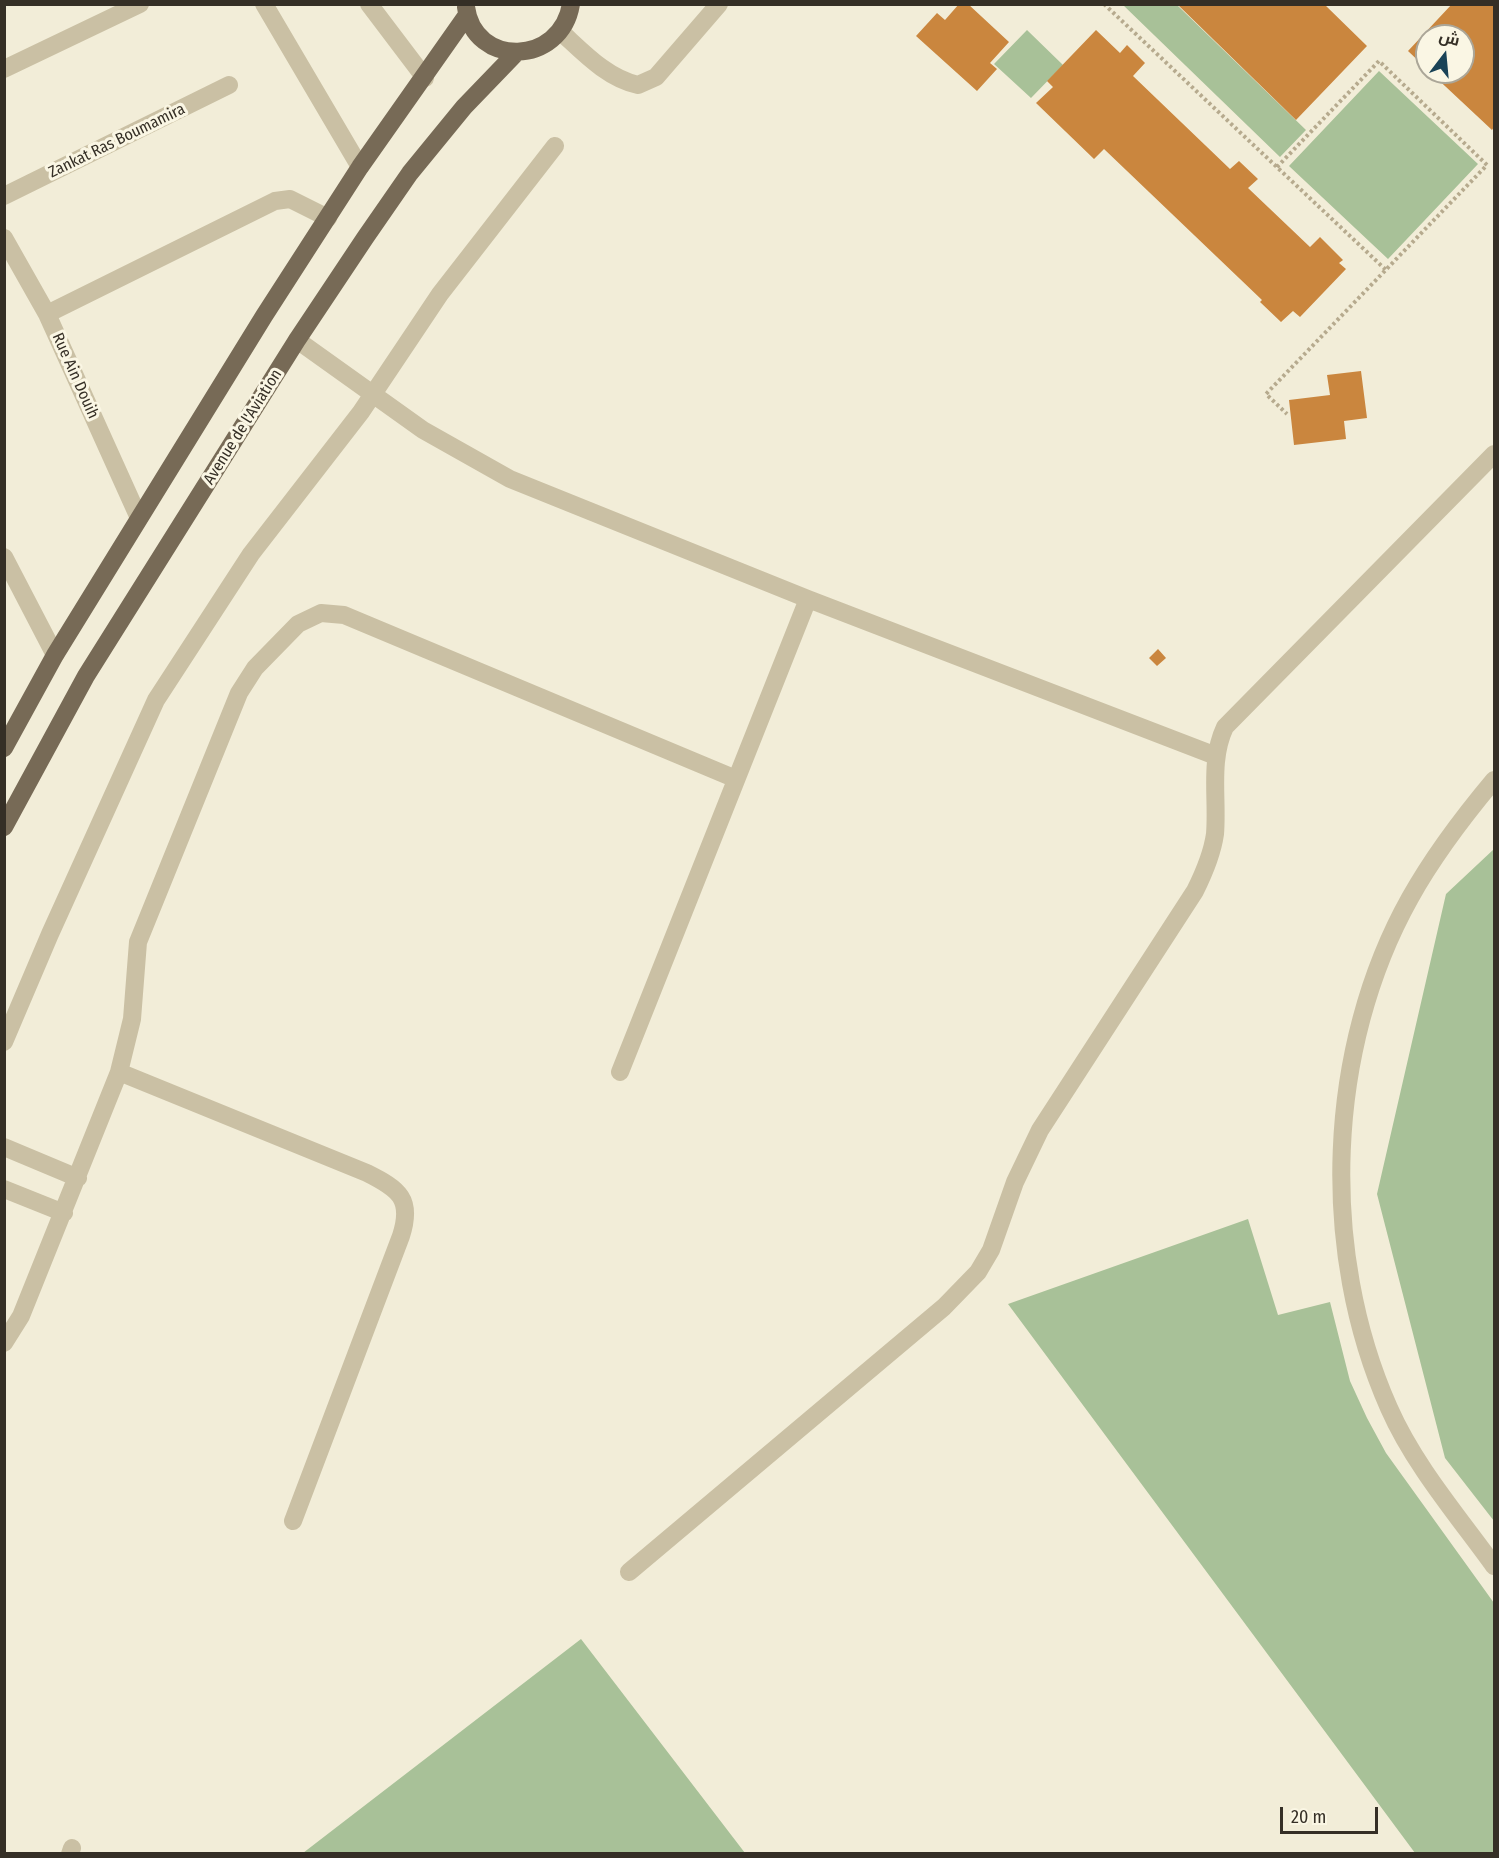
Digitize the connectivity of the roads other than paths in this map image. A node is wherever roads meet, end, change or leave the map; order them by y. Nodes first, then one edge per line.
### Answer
1 (140, 4) edge
2 (264, 4) edge
3 (369, 4) edge
4 (571, 4) edge
5 (719, 4) edge
6 (466, 10) edge
7 (561, 32) junction
8 (517, 52) junction
9 (4, 69) edge
10 (425, 78) junction
11 (229, 85) dead end
12 (555, 146) dead end
13 (360, 167) junction
14 (4, 196) edge
15 (328, 218) junction
16 (4, 238) edge
17 (47, 314) junction
18 (297, 340) junction
19 (372, 395) junction
20 (1494, 454) edge
21 (139, 518) junction
22 (4, 556) edge
23 (808, 599) junction
24 (55, 655) junction
25 (4, 748) edge
26 (1216, 756) junction
27 (736, 779) junction
28 (1494, 780) edge
29 (4, 827) edge
30 (4, 1042) edge
31 (119, 1072) junction
32 (620, 1072) dead end
33 (4, 1147) edge
34 (78, 1178) junction
35 (4, 1189) edge
36 (64, 1213) junction
37 (4, 1343) edge
38 (293, 1521) dead end
39 (1494, 1566) edge
40 (628, 1572) dead end

1 - 9 street
2 - 13 street
3 - 10 street
4 - 7 main road
5 - 7 street
6 - 8 main road
6 - 10 main road
7 - 8 main road
8 - 18 main road, Avenue de l'Aviation
10 - 13 main road
11 - 14 street, Zankat Ras Boumamira
12 - 19 street
13 - 15 main road
15 - 17 street
15 - 21 main road
16 - 17 street, Rue Ain Douih
17 - 21 street, Rue Ain Douih
18 - 19 street
18 - 29 main road, Avenue de l'Aviation
19 - 23 street
19 - 30 street
20 - 26 street
21 - 24 main road
22 - 24 street
23 - 26 street
23 - 27 street
24 - 25 main road
26 - 40 street
27 - 31 street
27 - 32 street
28 - 39 street
31 - 34 street
31 - 38 street
33 - 34 street
34 - 36 street
35 - 36 street
36 - 37 street

